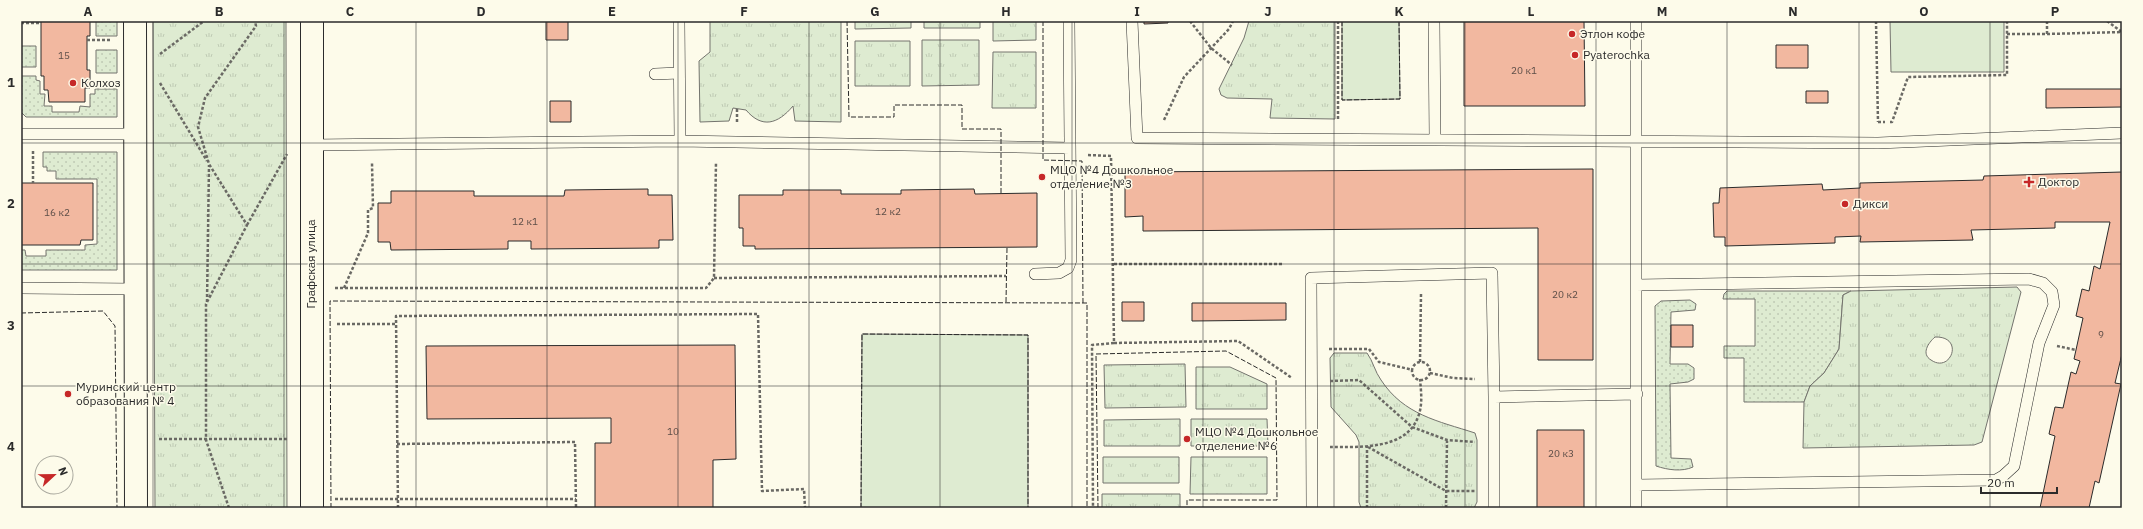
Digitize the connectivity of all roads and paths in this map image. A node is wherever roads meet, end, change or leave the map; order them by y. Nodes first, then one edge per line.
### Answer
1 (135, 21) edge
2 (204, 21) edge
3 (255, 21) edge
4 (312, 21) edge
5 (680, 21) edge
6 (1069, 21) edge
7 (1132, 21) edge
8 (1190, 21) edge
9 (1233, 21) edge
10 (1338, 21) edge
11 (1434, 21) edge
12 (1636, 21) edge
13 (1876, 21) edge
14 (2007, 21) edge
15 (2047, 21) edge
16 (2107, 21) edge
17 (21, 23) edge
18 (40, 23) dead end
19 (2122, 32) edge
20 (2007, 34) junction
21 (2047, 34) junction
22 (87, 40) dead end
23 (113, 40) dead end
24 (1211, 48) junction
25 (155, 58) dead end
26 (1232, 65) dead end
27 (679, 73) junction
28 (655, 74) dead end
29 (157, 76) dead end
30 (1892, 122) dead end
31 (1877, 125) dead end
32 (2122, 133) edge
33 (21, 134) edge
34 (135, 134) junction
35 (1162, 138) junction
36 (1338, 140) junction
37 (1435, 140) junction
38 (680, 141) junction
39 (1636, 141) junction
40 (311, 145) junction
41 (1070, 148) junction
42 (32, 149) dead end
43 (289, 152) dead end
44 (1093, 155) dead end
45 (716, 162) dead end
46 (372, 163) dead end
47 (208, 164) junction
48 (33, 183) dead end
49 (247, 225) junction
50 (1114, 264) junction
51 (1282, 264) dead end
52 (1035, 274) dead end
53 (1006, 276) dead end
54 (714, 278) junction
55 (1636, 285) junction
56 (21, 288) edge
57 (330, 288) dead end
58 (344, 288) junction
59 (135, 289) junction
60 (1420, 289) dead end
61 (206, 304) junction
62 (331, 324) dead end
63 (396, 324) junction
64 (1114, 344) junction
65 (1327, 349) dead end
66 (1420, 362) junction
67 (1413, 370) junction
68 (1430, 373) junction
69 (1420, 379) junction
70 (1480, 379) dead end
71 (1298, 381) dead end
72 (1326, 381) dead end
73 (1636, 394) junction
74 (1494, 397) junction
75 (1412, 427) junction
76 (158, 439) dead end
77 (289, 439) dead end
78 (206, 440) junction
79 (1447, 440) junction
80 (1481, 442) dead end
81 (398, 444) junction
82 (1325, 447) dead end
83 (1368, 447) junction
84 (1636, 485) junction
85 (1446, 491) junction
86 (1480, 491) dead end
87 (398, 498) junction
88 (331, 499) dead end
89 (576, 499) junction
90 (136, 508) edge
91 (229, 508) edge
92 (312, 508) edge
93 (398, 508) edge
94 (576, 508) edge
95 (805, 508) edge
96 (1093, 508) edge
97 (1312, 508) edge
98 (1367, 508) edge
99 (1446, 508) edge
100 (1494, 508) edge
101 (1636, 508) edge

1 - 34 street
2 - 25 path
3 - 47 path
4 - 40 street, Графская улица
5 - 27 lane
6 - 41 lane
7 - 35 lane
8 - 24 path
9 - 24 path
10 - 36 path
11 - 37 lane
12 - 39 lane
13 - 31 path
14 - 20 path
15 - 21 path
16 - 19 path
17 - 18 path
19 - 21 path
20 - 21 path
20 - 30 path
22 - 23 path
24 - 26 path
24 - 35 path
27 - 28 lane
27 - 38 lane
29 - 47 path
32 - 39 lane
33 - 34 lane
34 - 59 street
35 - 36 lane
36 - 37 lane
37 - 39 lane
38 - 40 lane
38 - 41 lane
39 - 55 lane
40 - 92 street, Графская улица
41 - 52 lane
42 - 48 path
43 - 49 path
44 - 50 path
45 - 54 path
46 - 58 path
47 - 49 path
47 - 61 path
49 - 61 path
50 - 51 path
50 - 64 path
53 - 54 path
54 - 58 path
55 - 73 lane
55 - 84 lane
56 - 59 lane
57 - 58 path
59 - 90 street
60 - 66 path
61 - 78 path
62 - 63 path
63 - 81 path
63 - 95 path
64 - 71 path
64 - 96 path
65 - 67 path
66 - 67 path
66 - 68 path
67 - 69 path
68 - 69 path
68 - 70 path
69 - 75 path
72 - 75 path
73 - 74 lane
73 - 84 lane
74 - 97 lane
74 - 100 lane
75 - 79 path
75 - 83 path
76 - 78 path
77 - 78 path
78 - 91 path
79 - 80 path
79 - 85 path
81 - 87 path
81 - 89 path
82 - 83 path
83 - 85 path
83 - 98 path
84 - 101 lane
85 - 86 path
85 - 99 path
87 - 88 path
87 - 89 path
87 - 93 path
89 - 94 path

